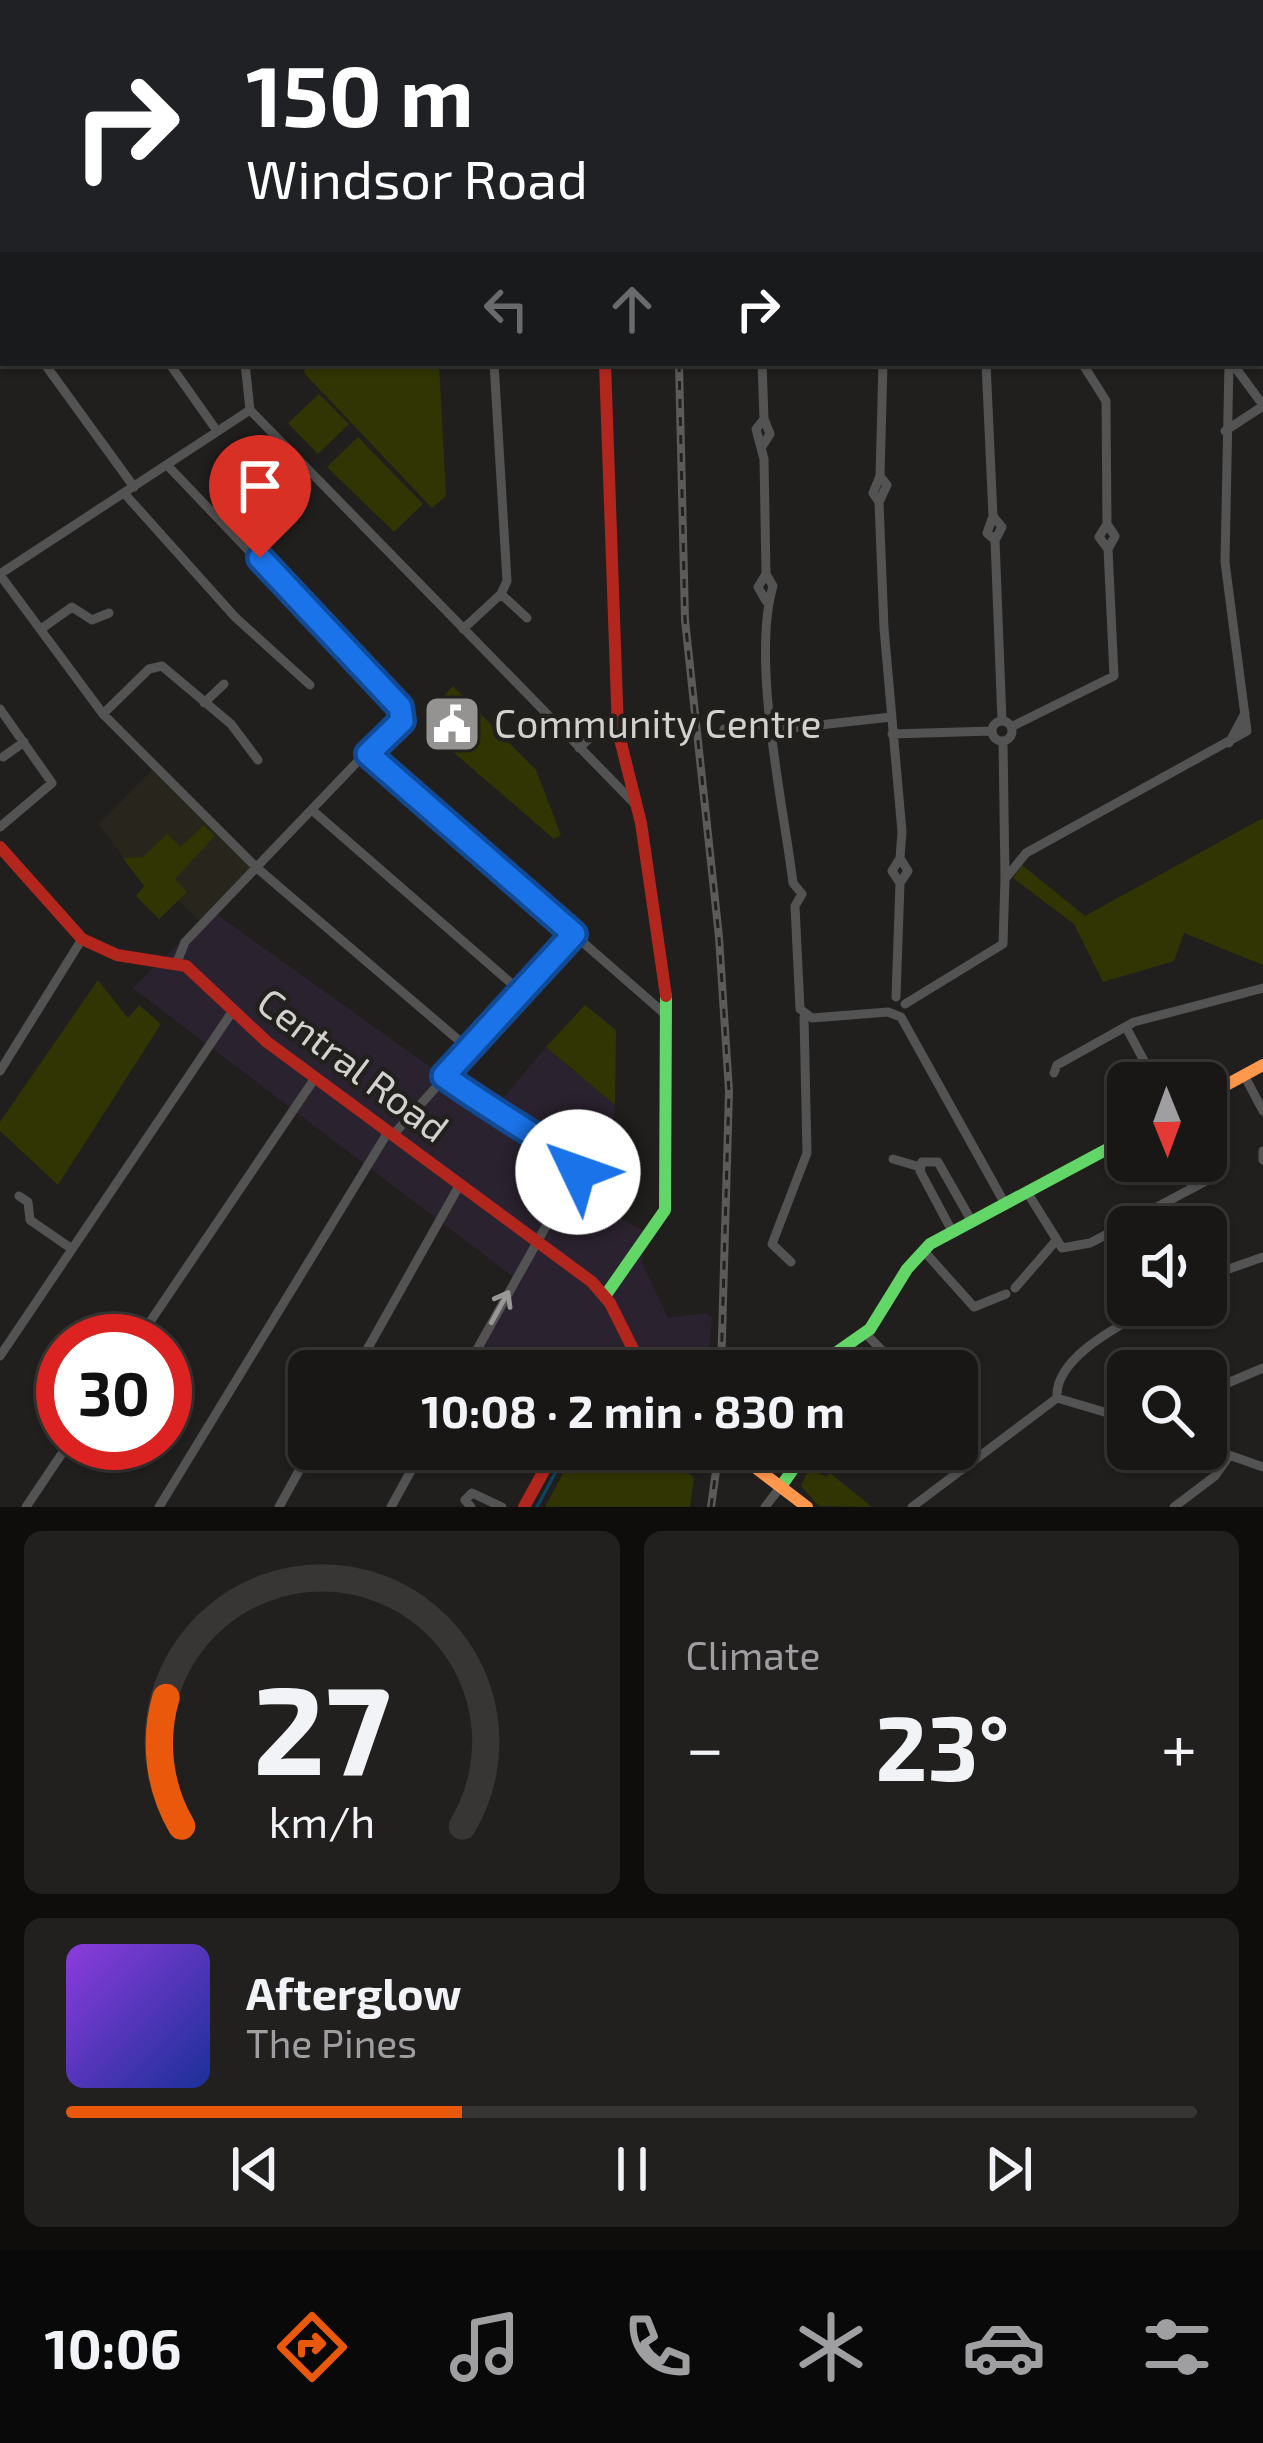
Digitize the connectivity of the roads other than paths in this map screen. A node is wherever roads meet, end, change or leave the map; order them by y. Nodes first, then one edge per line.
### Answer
1 (46, 366) edge
2 (171, 366) edge
3 (245, 366) edge
4 (494, 366) edge
5 (605, 366) edge
6 (762, 366) edge
7 (883, 366) edge
8 (986, 366) edge
9 (1084, 366) edge
10 (1230, 366) edge
11 (1232, 366) edge
12 (1263, 406) edge
13 (250, 410) junction
14 (217, 431) junction
15 (1226, 431) junction
16 (167, 465) junction
17 (129, 490) junction
18 (0, 574) edge
19 (501, 594) junction
20 (109, 613) dead end
21 (527, 618) dead end
22 (40, 629) junction
23 (463, 629) junction
24 (141, 654) dead end
25 (154, 666) junction
26 (224, 684) dead end
27 (310, 685) dead end
28 (204, 703) junction
29 (0, 709) edge
30 (618, 713) junction
31 (103, 714) junction
32 (891, 717) junction
33 (1007, 724) junction
34 (724, 729) dead end
35 (775, 731) junction
36 (992, 731) junction
37 (892, 734) junction
38 (1003, 741) junction
39 (24, 742) junction
40 (579, 748) junction
41 (368, 754) junction
42 (3, 757) edge
43 (258, 760) dead end
44 (638, 807) junction
45 (312, 810) junction
46 (0, 827) edge
47 (0, 847) edge
48 (1004, 852) junction
49 (1026, 853) junction
50 (257, 868) junction
51 (1005, 879) junction
52 (574, 934) junction
53 (82, 939) junction
54 (177, 962) junction
55 (1263, 988) edge
56 (520, 991) junction
57 (901, 1000) junction
58 (232, 1012) junction
59 (888, 1012) junction
60 (665, 1014) junction
61 (804, 1017) junction
62 (901, 1017) junction
63 (1126, 1027) junction
64 (469, 1048) junction
65 (1145, 1062) edge
66 (1263, 1065) edge
67 (0, 1071) edge
68 (1054, 1073) dead end
69 (1244, 1075) junction
70 (444, 1076) junction
71 (315, 1078) junction
72 (1227, 1084) edge
73 (1263, 1111) edge
74 (390, 1134) junction
75 (1107, 1149) edge
76 (1263, 1150) edge
77 (893, 1159) dead end
78 (1263, 1160) edge
79 (920, 1167) junction
80 (1196, 1182) edge
81 (459, 1186) junction
82 (1027, 1192) junction
83 (19, 1196) dead end
84 (1004, 1202) junction
85 (962, 1204) junction
86 (944, 1214) junction
87 (971, 1220) junction
88 (952, 1231) junction
89 (535, 1243) junction
90 (1054, 1243) junction
91 (72, 1249) junction
92 (923, 1250) junction
93 (1263, 1257) edge
94 (791, 1262) dead end
95 (1227, 1270) edge
96 (605, 1296) junction
97 (155, 1314) edge
98 (1123, 1326) edge
99 (866, 1333) junction
100 (367, 1350) edge
101 (476, 1350) edge
102 (631, 1350) edge
103 (841, 1350) edge
104 (883, 1350) edge
105 (0, 1356) edge
106 (1263, 1369) edge
107 (1227, 1382) edge
108 (1057, 1398) junction
109 (1107, 1413) edge
110 (1229, 1456) joint
111 (1263, 1467) edge
112 (51, 1470) edge
113 (299, 1470) edge
114 (412, 1470) edge
115 (542, 1470) edge
116 (761, 1470) edge
117 (766, 1470) edge
118 (792, 1470) edge
119 (782, 1485) junction
120 (26, 1507) edge
121 (159, 1507) edge
122 (279, 1507) edge
123 (392, 1507) edge
124 (471, 1507) edge
125 (502, 1507) edge
126 (524, 1507) edge
127 (765, 1507) edge
128 (807, 1507) edge
129 (912, 1507) edge
130 (1174, 1507) edge

1 - 17 street
2 - 14 street
3 - 13 street
4 - 19 street
5 - 30 street
6 - 35 street
7 - 32 street
8 - 33 street
9 - 33 street
10 - 15 street
11 - 12 street
12 - 15 street
13 - 14 street
13 - 23 street
14 - 16 street
15 - 49 street
16 - 17 street
16 - 41 street
17 - 18 street
17 - 27 street
18 - 22 street
19 - 21 street
19 - 23 street
20 - 22 street
22 - 31 street
23 - 40 street
24 - 25 street
25 - 28 street
25 - 31 street
26 - 28 street
28 - 43 street
29 - 39 street
30 - 40 street
30 - 44 street
31 - 50 street
32 - 35 street
32 - 37 street
33 - 36 street
33 - 38 street
34 - 35 street
35 - 61 street
36 - 37 street
36 - 38 street
37 - 57 street
38 - 48 street
39 - 42 street
39 - 46 street
40 - 44 street
41 - 45 street
41 - 52 street
44 - 60 street
45 - 50 street
45 - 56 street
47 - 53 street
48 - 49 street
48 - 51 street
49 - 51 street
50 - 54 street
50 - 64 street
51 - 57 street
52 - 56 street
52 - 60 street
53 - 54 street
53 - 67 street
54 - 58 street, Central Road
55 - 63 street
56 - 64 street
57 - 59 street
57 - 62 street
58 - 71 street, Central Road
58 - 91 street
59 - 61 street
59 - 62 street
60 - 96 street
61 - 94 street
62 - 84 street
63 - 65 street
63 - 68 street
64 - 70 street
66 - 69 street
69 - 72 street
69 - 73 street
70 - 74 street
70 - 89 street
71 - 74 street, Central Road
71 - 97 street
74 - 81 street, Central Road
74 - 121 street
75 - 82 street
76 - 78 street
77 - 79 street
79 - 85 street
79 - 86 street
80 - 90 street
81 - 89 street, Central Road
81 - 100 street
82 - 84 street
82 - 90 street
83 - 91 street
84 - 87 street
85 - 86 street
85 - 87 street
86 - 88 street
87 - 88 street
88 - 92 street
89 - 96 street, Central Road
101 -> 89 street
90 - 92 street
91 - 105 street
92 - 99 street
93 - 95 street
96 - 102 street, Central Road
98 - 108 street
99 - 103 street
99 - 104 street
106 - 107 street
108 - 109 street
108 - 129 street
110 - 111 street
110 - 130 street
112 - 120 street
113 - 122 street
114 - 123 street
115 - 126 street
116 - 119 street
117 - 119 street
118 - 119 street
119 - 127 street
119 - 128 street
124 - 125 street

